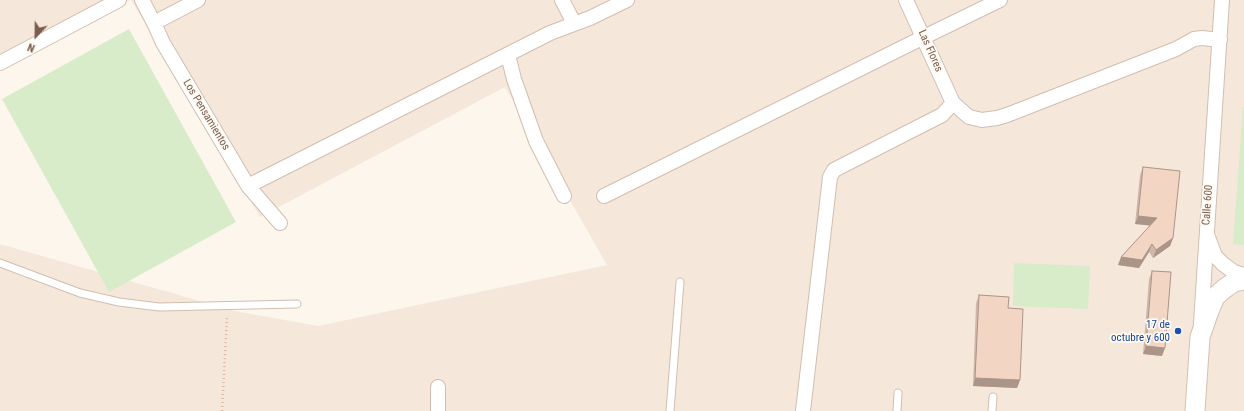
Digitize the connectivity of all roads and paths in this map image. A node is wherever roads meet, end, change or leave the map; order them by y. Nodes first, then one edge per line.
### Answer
1 (119, 0) edge
2 (142, 0) edge
3 (198, 0) edge
4 (562, 0) edge
5 (627, 0) edge
6 (906, 0) edge
7 (1000, 0) edge
8 (1222, 0) edge
9 (154, 23) junction
10 (574, 23) junction
11 (924, 37) junction
12 (1220, 40) junction
13 (508, 55) junction
14 (0, 64) edge
15 (953, 103) junction
16 (248, 186) junction
17 (564, 196) dead end
18 (604, 196) dead end
19 (280, 223) dead end
20 (1206, 233) junction
21 (0, 263) edge
22 (1244, 275) edge
23 (1244, 280) edge
24 (680, 282) dead end
25 (297, 304) dead end
26 (227, 305) junction
27 (1200, 337) junction
28 (438, 387) dead end
29 (898, 393) dead end
30 (992, 397) dead end
31 (222, 411) edge
32 (438, 411) edge
33 (670, 411) edge
34 (803, 411) edge
35 (897, 411) edge
36 (992, 411) edge
37 (1194, 411) edge

1 - 14 street
2 - 9 street, Los Pensamientos
3 - 9 street
4 - 10 street
5 - 10 street
6 - 11 street, Las Flores
7 - 11 street
8 - 12 street, Calle 600
9 - 16 street, Los Pensamientos
10 - 13 street
11 - 15 street, Las Flores
11 - 18 street
12 - 15 street
12 - 20 street, Calle 600
13 - 16 street
13 - 17 street
15 - 34 street
16 - 19 street, Los Pensamientos
20 - 22 street
20 - 27 street, Calle 600
21 - 26 lane
23 - 27 main road
24 - 33 lane
25 - 26 lane
26 - 31 path
27 - 37 main road, Calle 600
28 - 32 street
29 - 35 lane
30 - 36 lane

